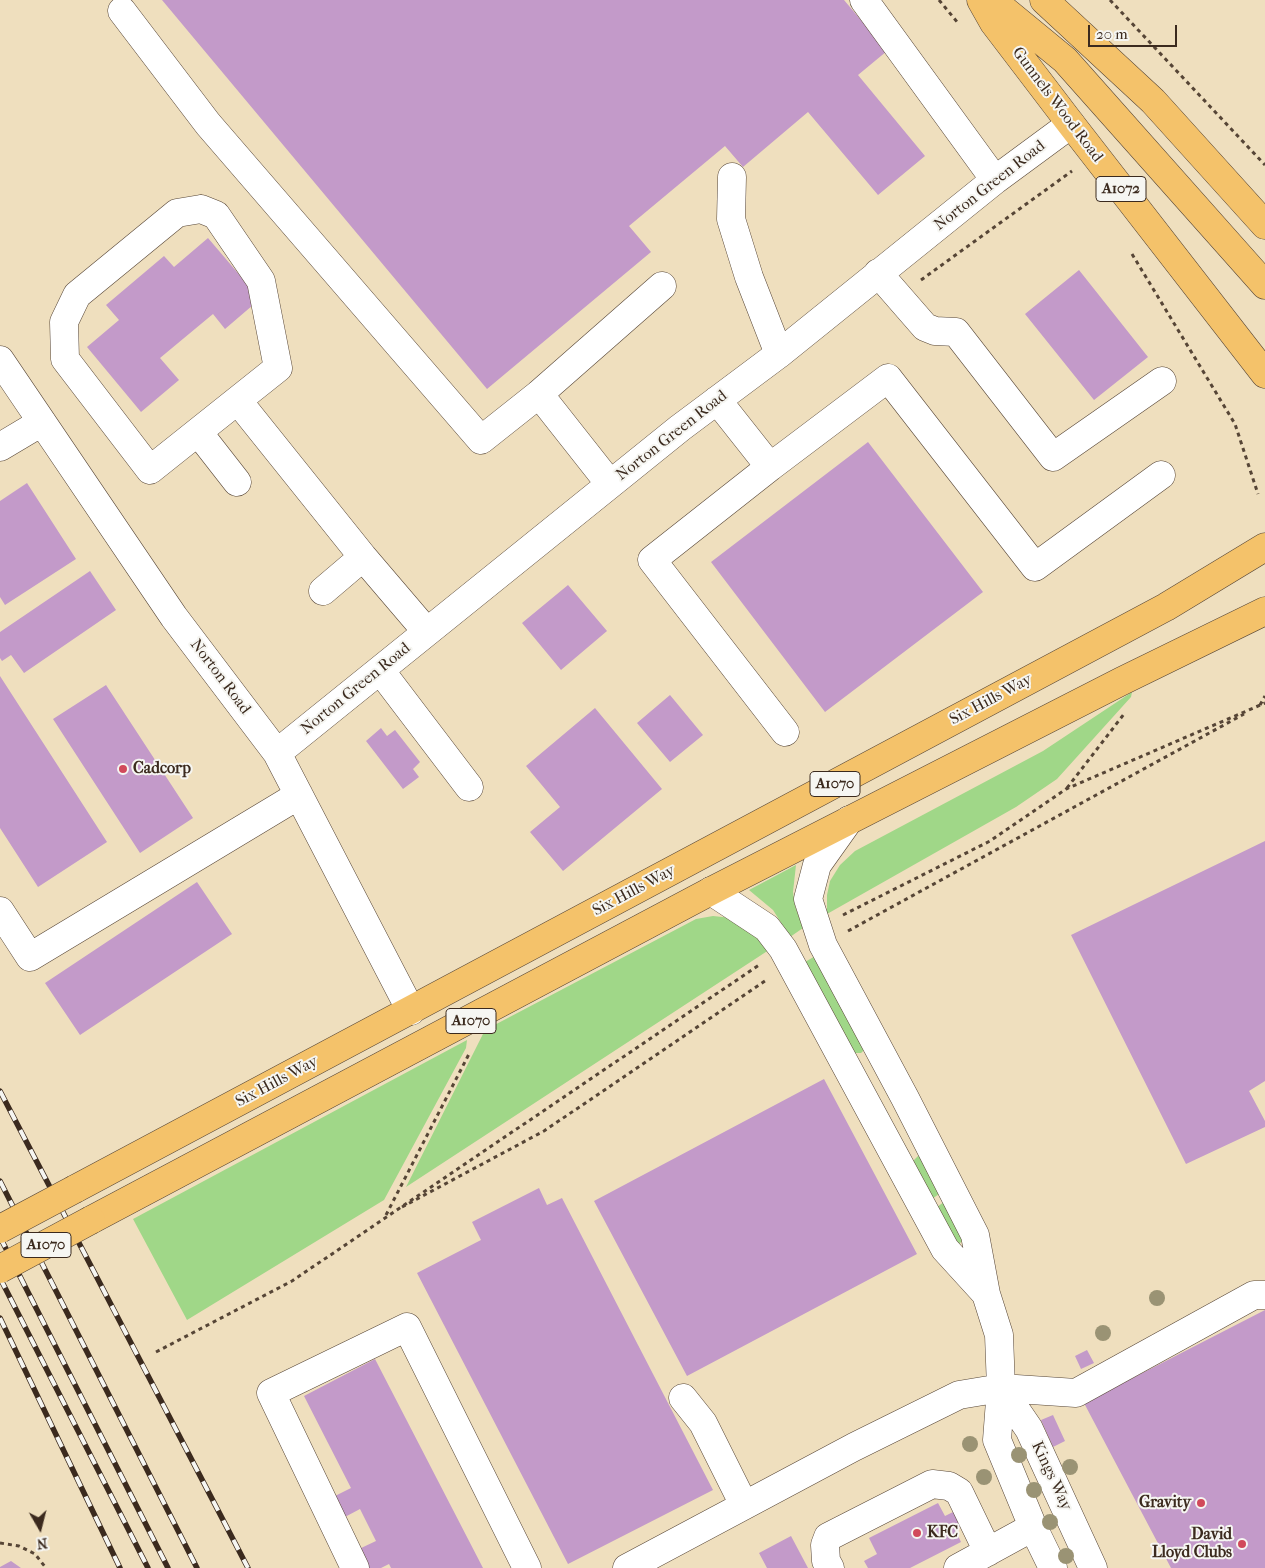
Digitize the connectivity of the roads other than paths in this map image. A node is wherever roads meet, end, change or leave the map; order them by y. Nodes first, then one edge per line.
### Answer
1 (864, 0) edge
2 (982, 0) edge
3 (992, 0) edge
4 (1035, 0) edge
5 (1044, 0) edge
6 (122, 11) dead end
7 (1065, 60) junction
8 (1071, 124) junction
9 (732, 177) dead end
10 (995, 180) junction
11 (1265, 225) edge
12 (878, 273) junction
13 (1265, 285) edge
14 (662, 286) dead end
15 (779, 354) junction
16 (0, 360) edge
17 (1265, 374) edge
18 (1162, 381) dead end
19 (540, 394) junction
20 (717, 400) junction
21 (238, 402) junction
22 (42, 422) junction
23 (198, 432) junction
24 (0, 447) edge
25 (770, 467) junction
26 (1161, 475) dead end
27 (237, 482) dead end
28 (610, 484) junction
29 (1262, 543) edge
30 (363, 557) junction
31 (323, 591) dead end
32 (1265, 612) edge
33 (428, 632) junction
34 (380, 670) junction
35 (785, 732) dead end
36 (277, 753) junction
37 (469, 787) dead end
38 (299, 794) junction
39 (849, 820) junction
40 (711, 891) junction
41 (0, 911) edge
42 (411, 1011) junction
43 (0, 1229) edge
44 (0, 1269) edge
45 (986, 1294) junction
46 (1265, 1295) edge
47 (1001, 1388) junction
48 (683, 1398) dead end
49 (744, 1505) junction
50 (1033, 1527) junction
51 (988, 1552) junction
52 (355, 1568) edge
53 (527, 1568) edge
54 (627, 1568) edge
55 (830, 1568) edge
56 (958, 1568) edge
57 (1053, 1568) edge
58 (1093, 1568) edge

1 - 10 street
2 - 8 main road, Gunnels Wood Road / A1072
3 - 7 main road, Gunnels Wood Road / A1072
4 - 7 main road, Gunnels Wood Road / A1072
5 - 11 main road
6 - 19 street
7 - 13 main road, Gunnels Wood Road / A1072
8 - 10 street, Norton Green Road
8 - 17 main road, Gunnels Wood Road / A1072
9 - 15 street
10 - 12 street, Norton Green Road
12 - 15 street, Norton Green Road
12 - 18 street
14 - 19 street
15 - 20 street, Norton Green Road
16 - 22 street, Norton Road
19 - 28 street
20 - 25 street
20 - 28 street, Norton Green Road
21 - 23 street
21 - 23 street
21 - 30 street
22 - 24 street
22 - 36 street, Norton Road
23 - 27 street
25 - 26 street
25 - 35 street
28 - 33 street, Norton Green Road
29 - 42 main road, Six Hills Way / A1070
30 - 31 street
30 - 33 street
32 - 39 main road, A1070
33 - 34 street, Norton Green Road
34 - 36 street, Norton Green Road
34 - 37 street
36 - 38 street, Norton Road
38 - 41 street
38 - 42 street, Norton Road
39 - 40 main road, A1070
39 - 45 street
40 - 44 main road, A1070, bridge
40 - 45 street
42 - 43 main road, Six Hills Way / A1070, bridge
45 - 47 street
46 - 47 street
47 - 49 street
47 - 50 street
47 - 58 street, Kings Way
48 - 49 street
49 - 54 street
50 - 51 street
50 - 57 street
51 - 55 street
51 - 56 street
52 - 53 street

